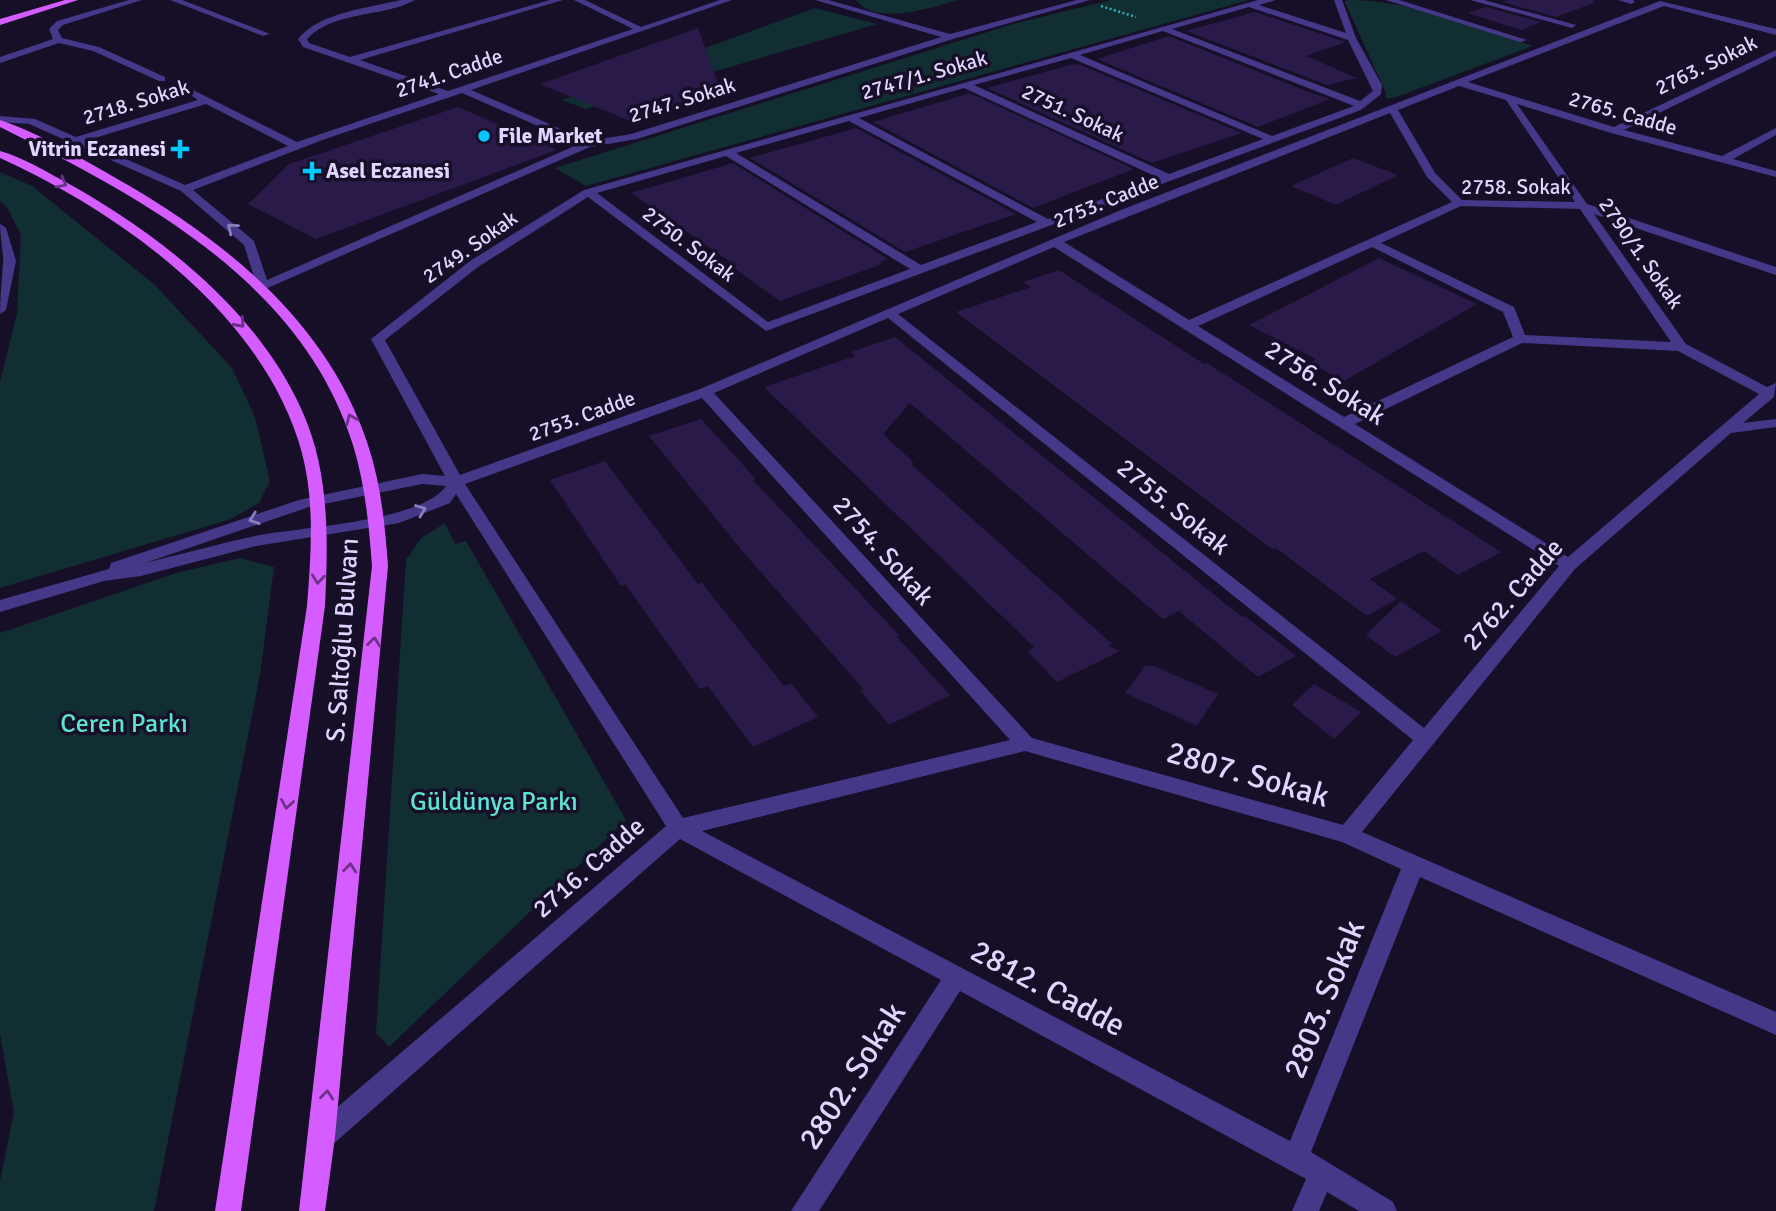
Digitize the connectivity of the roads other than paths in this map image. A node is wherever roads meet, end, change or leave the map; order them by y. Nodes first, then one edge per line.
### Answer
1 (75, 0) edge
2 (138, 0) edge
3 (174, 0) edge
4 (411, 0) edge
5 (559, 0) edge
6 (578, 0) edge
7 (729, 0) edge
8 (819, 0) edge
9 (1085, 0) edge
10 (1272, 0) edge
11 (1338, 0) edge
12 (1390, 0) edge
13 (1475, 0) edge
14 (1249, 4) junction
15 (0, 22) edge
16 (1572, 25) dead end
17 (1163, 28) junction
18 (639, 29) junction
19 (1776, 32) edge
20 (267, 34) dead end
21 (950, 37) junction
22 (1352, 38) junction
23 (58, 40) junction
24 (1522, 40) dead end
25 (1776, 52) edge
26 (1070, 54) junction
27 (0, 60) edge
28 (351, 60) junction
29 (162, 79) dead end
30 (1461, 83) junction
31 (963, 84) junction
32 (462, 89) junction
33 (191, 92) dead end
34 (448, 94) junction
35 (207, 100) junction
36 (1510, 101) junction
37 (1362, 105) junction
38 (1393, 110) junction
39 (849, 117) junction
40 (0, 121) edge
41 (1615, 131) junction
42 (1776, 131) edge
43 (1271, 139) junction
44 (78, 141) junction
45 (588, 144) junction
46 (296, 146) junction
47 (727, 152) junction
48 (0, 153) edge
49 (1722, 161) junction
50 (1776, 174) edge
51 (1167, 177) junction
52 (185, 189) junction
53 (588, 192) junction
54 (1459, 203) junction
55 (1583, 206) junction
56 (1045, 222) junction
57 (0, 228) edge
58 (1055, 242) junction
59 (1371, 242) junction
60 (920, 270) junction
61 (1776, 271) edge
62 (263, 286) junction
63 (0, 310) edge
64 (890, 313) junction
65 (1187, 327) junction
66 (378, 339) joint
67 (1520, 340) junction
68 (1681, 347) junction
69 (1772, 391) edge
70 (705, 392) junction
71 (1776, 423) edge
72 (1342, 424) junction
73 (1731, 429) junction
74 (456, 482) junction
75 (373, 490) junction
76 (319, 500) junction
77 (377, 523) junction
78 (322, 530) junction
79 (1569, 565) junction
80 (103, 575) junction
81 (0, 606) edge
82 (1425, 740) junction
83 (1025, 744) junction
84 (678, 828) junction
85 (1347, 835) junction
86 (1413, 864) junction
87 (956, 977) junction
88 (1776, 1024) edge
89 (323, 1137) junction
90 (1296, 1158) junction
91 (1322, 1174) junction
92 (228, 1211) edge
93 (312, 1211) edge
94 (804, 1211) edge
95 (1306, 1211) edge
96 (1384, 1211) edge

1 - 15 main road
2 - 23 street
3 - 20 street
4 - 28 street
5 - 28 street
6 - 18 street
7 - 18 street, 2741. Cadde
8 - 21 street
9 - 21 street, 2747. Sokak
10 - 14 street, 2747/1. Sokak
11 - 22 street
12 - 24 street
13 - 16 street
14 - 17 street, 2747/1. Sokak
14 - 22 street
17 - 26 street, 2747/1. Sokak
17 - 37 street
18 - 32 street, 2741. Cadde
19 - 30 street, 2753. Cadde
21 - 45 street, 2747. Sokak
22 - 37 street
23 - 27 street
23 - 29 street
25 - 41 street, 2763. Sokak
26 - 31 street, 2747/1. Sokak
26 - 43 street
28 - 34 street
30 - 36 street, 2765. Cadde
30 - 38 street, 2753. Cadde
31 - 39 street, 2747/1. Sokak
31 - 51 street, 2751. Sokak
32 - 34 street, 2741. Cadde
32 - 45 street
33 - 35 street
34 - 46 street, 2741. Cadde
35 - 44 street, 2718. Sokak
35 - 46 street
36 - 41 street, 2765. Cadde
36 - 55 street, 2790/1. Sokak
37 - 43 street
38 - 54 street
38 - 58 street, 2753. Cadde
39 - 47 street, 2747/1. Sokak
39 - 56 street
40 - 44 street
40 - 62 main road, S. Saltoğlu Bulvarı
41 - 49 street, 2765. Cadde
42 - 49 street
43 - 51 street
44 - 52 street
45 - 62 street, 2747. Sokak
46 - 52 street, 2741. Cadde
47 - 53 street, 2747/1. Sokak
47 - 60 street
48 -> 76 main road, S. Saltoğlu Bulvarı
49 - 50 street, 2765. Cadde
51 - 56 street
62 -> 52 street
53 - 60 street, 2750. Sokak
53 - 66 street, 2749. Sokak
54 - 55 street, 2758. Sokak
54 - 59 street, 2758. Sokak
55 - 61 street, 2758. Sokak
55 - 68 street, 2790/1. Sokak
56 - 60 street
57 - 63 street
58 - 64 street, 2753. Cadde
58 - 65 street, 2756. Sokak
59 - 65 street, 2758. Sokak
59 - 67 street
75 -> 62 main road, S. Saltoğlu Bulvarı
64 - 70 street, 2753. Cadde
64 - 82 street, 2755. Sokak
65 - 72 street, 2756. Sokak
66 - 74 street, 2716. Cadde
67 - 68 street
67 - 72 street
68 - 69 street, 2790/1. Sokak
69 - 73 street, 2762. Cadde
70 - 74 street, 2753. Cadde
70 - 83 street, 2754. Sokak
71 - 73 street
72 - 79 street, 2756. Sokak
73 - 79 street, 2762. Cadde
74 - 75 street
77 -> 74 street
74 - 84 street, 2716. Cadde
75 - 76 street
75 - 77 main road, S. Saltoğlu Bulvarı
76 - 78 main road, S. Saltoğlu Bulvarı
76 -> 80 street
77 - 78 street
89 -> 77 main road, S. Saltoğlu Bulvarı
78 - 80 street
78 -> 92 main road, S. Saltoğlu Bulvarı
79 - 82 street, 2762. Cadde
80 - 81 street
82 - 85 street, 2762. Cadde
83 - 84 street, 2807. Sokak
83 - 85 street, 2807. Sokak
84 - 87 street, 2812. Cadde
84 - 89 street, 2716. Cadde
85 - 86 street, 2807. Sokak
86 - 88 street, 2807. Sokak
86 - 90 street, 2803. Sokak
87 - 90 street, 2812. Cadde
87 - 94 street, 2802. Sokak
89 - 93 main road, S. Saltoğlu Bulvarı
90 - 91 street, 2812. Cadde
91 - 95 street
91 - 96 street, 2812. Cadde

